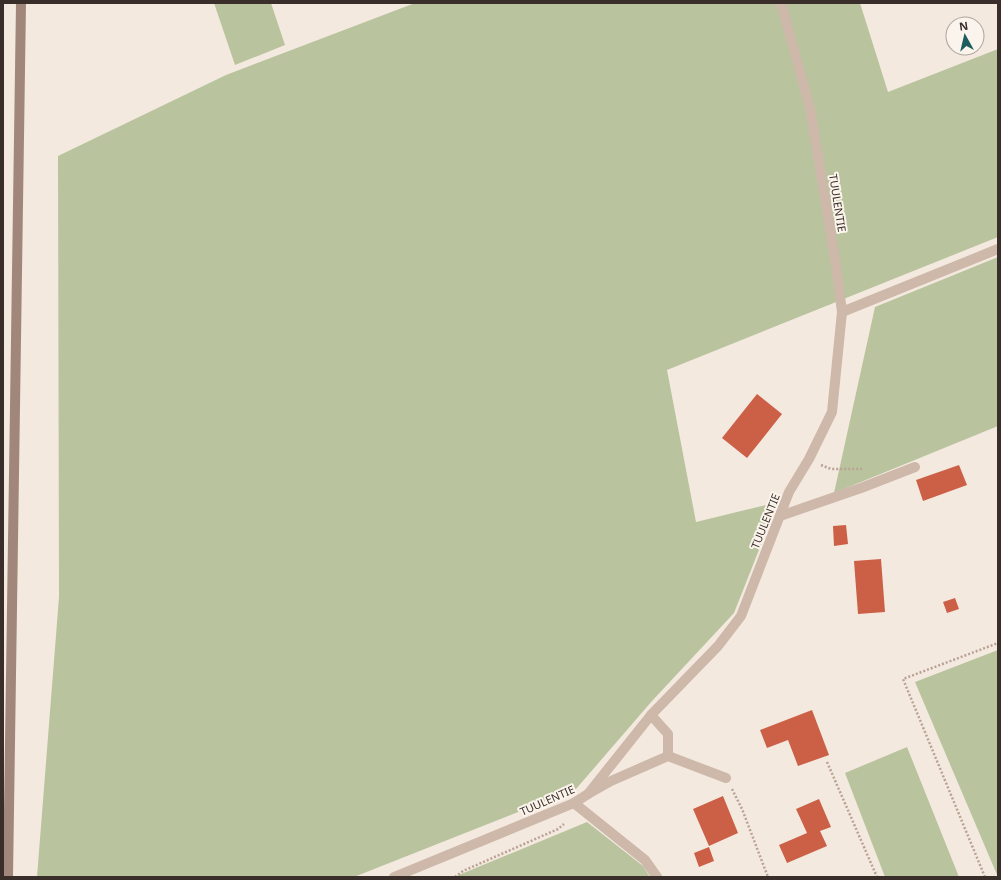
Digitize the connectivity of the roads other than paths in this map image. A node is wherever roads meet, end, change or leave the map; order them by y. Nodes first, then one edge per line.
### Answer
1 (20, 3) edge
2 (781, 3) edge
3 (998, 249) edge
4 (842, 312) junction
5 (915, 467) dead end
6 (780, 516) junction
7 (651, 715) junction
8 (668, 756) junction
9 (726, 778) road end
10 (588, 794) junction
11 (574, 803) junction
12 (8, 877) edge
13 (394, 877) edge
14 (657, 877) edge

1 - 12 main road
2 - 4 street, TUULENTIE
3 - 4 street
4 - 6 street, TUULENTIE
5 - 6 street
6 - 7 street, TUULENTIE
7 - 8 street
7 - 10 street, TUULENTIE
8 - 9 street
8 - 10 street
10 - 11 street, TUULENTIE
11 - 13 street, TUULENTIE
11 - 14 street

